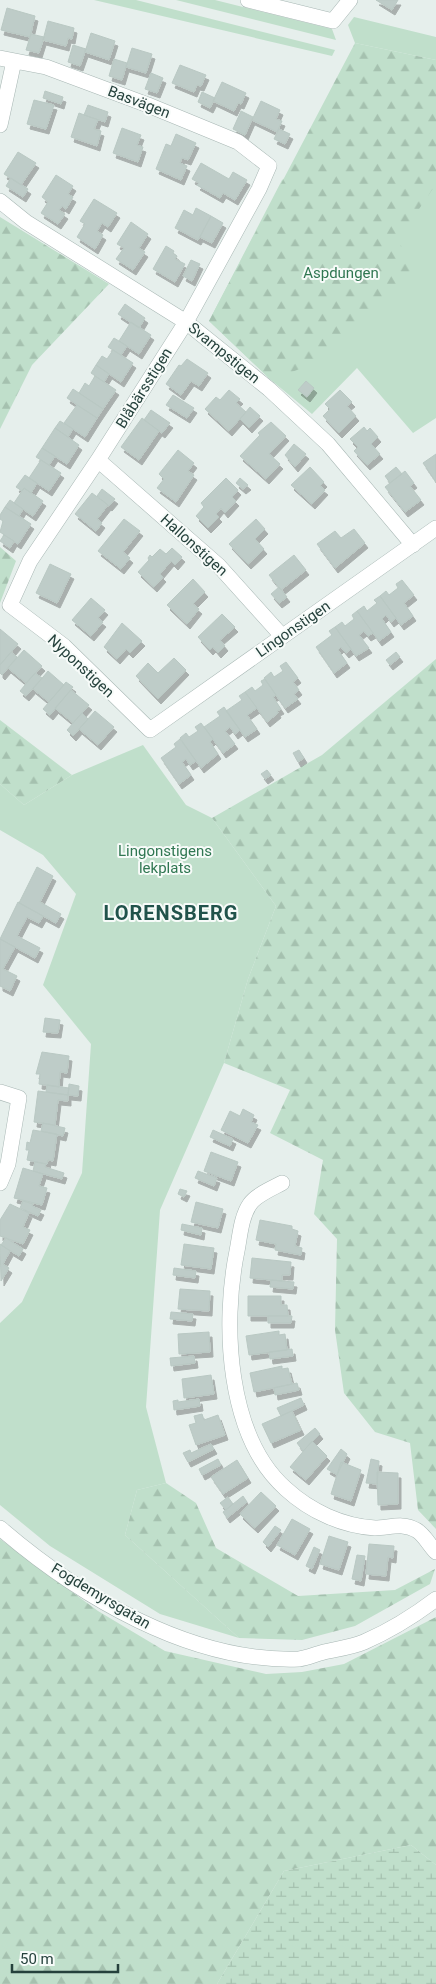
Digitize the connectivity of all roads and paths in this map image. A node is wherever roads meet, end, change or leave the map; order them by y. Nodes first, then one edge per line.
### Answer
1 (248, 0) edge
2 (350, 0) edge
3 (7, 59) edge
4 (0, 125) edge
5 (269, 166) joint
6 (0, 201) edge
7 (186, 322) junction
8 (98, 460) junction
9 (436, 528) edge
10 (414, 545) junction
11 (10, 606) joint
12 (282, 636) junction
13 (150, 730) joint
14 (0, 1092) edge
15 (0, 1183) edge
16 (282, 1183) dead end
17 (0, 1528) edge
18 (436, 1552) edge
19 (436, 1599) edge

1 - 2 street
3 - 4 street
3 - 5 street, Basvägen
5 - 7 street, Blåbärsstigen
6 - 7 street, Svampstigen
7 - 8 street, Blåbärsstigen
7 - 10 street, Svampstigen
8 - 11 street, Blåbärsstigen
8 - 12 street, Hallonstigen
9 - 10 street, Lingonstigen
10 - 12 street, Lingonstigen
11 - 13 street, Nyponstigen
12 - 13 street, Lingonstigen
14 - 15 street
16 - 18 street
17 - 19 street, Fogdemyrsgatan

